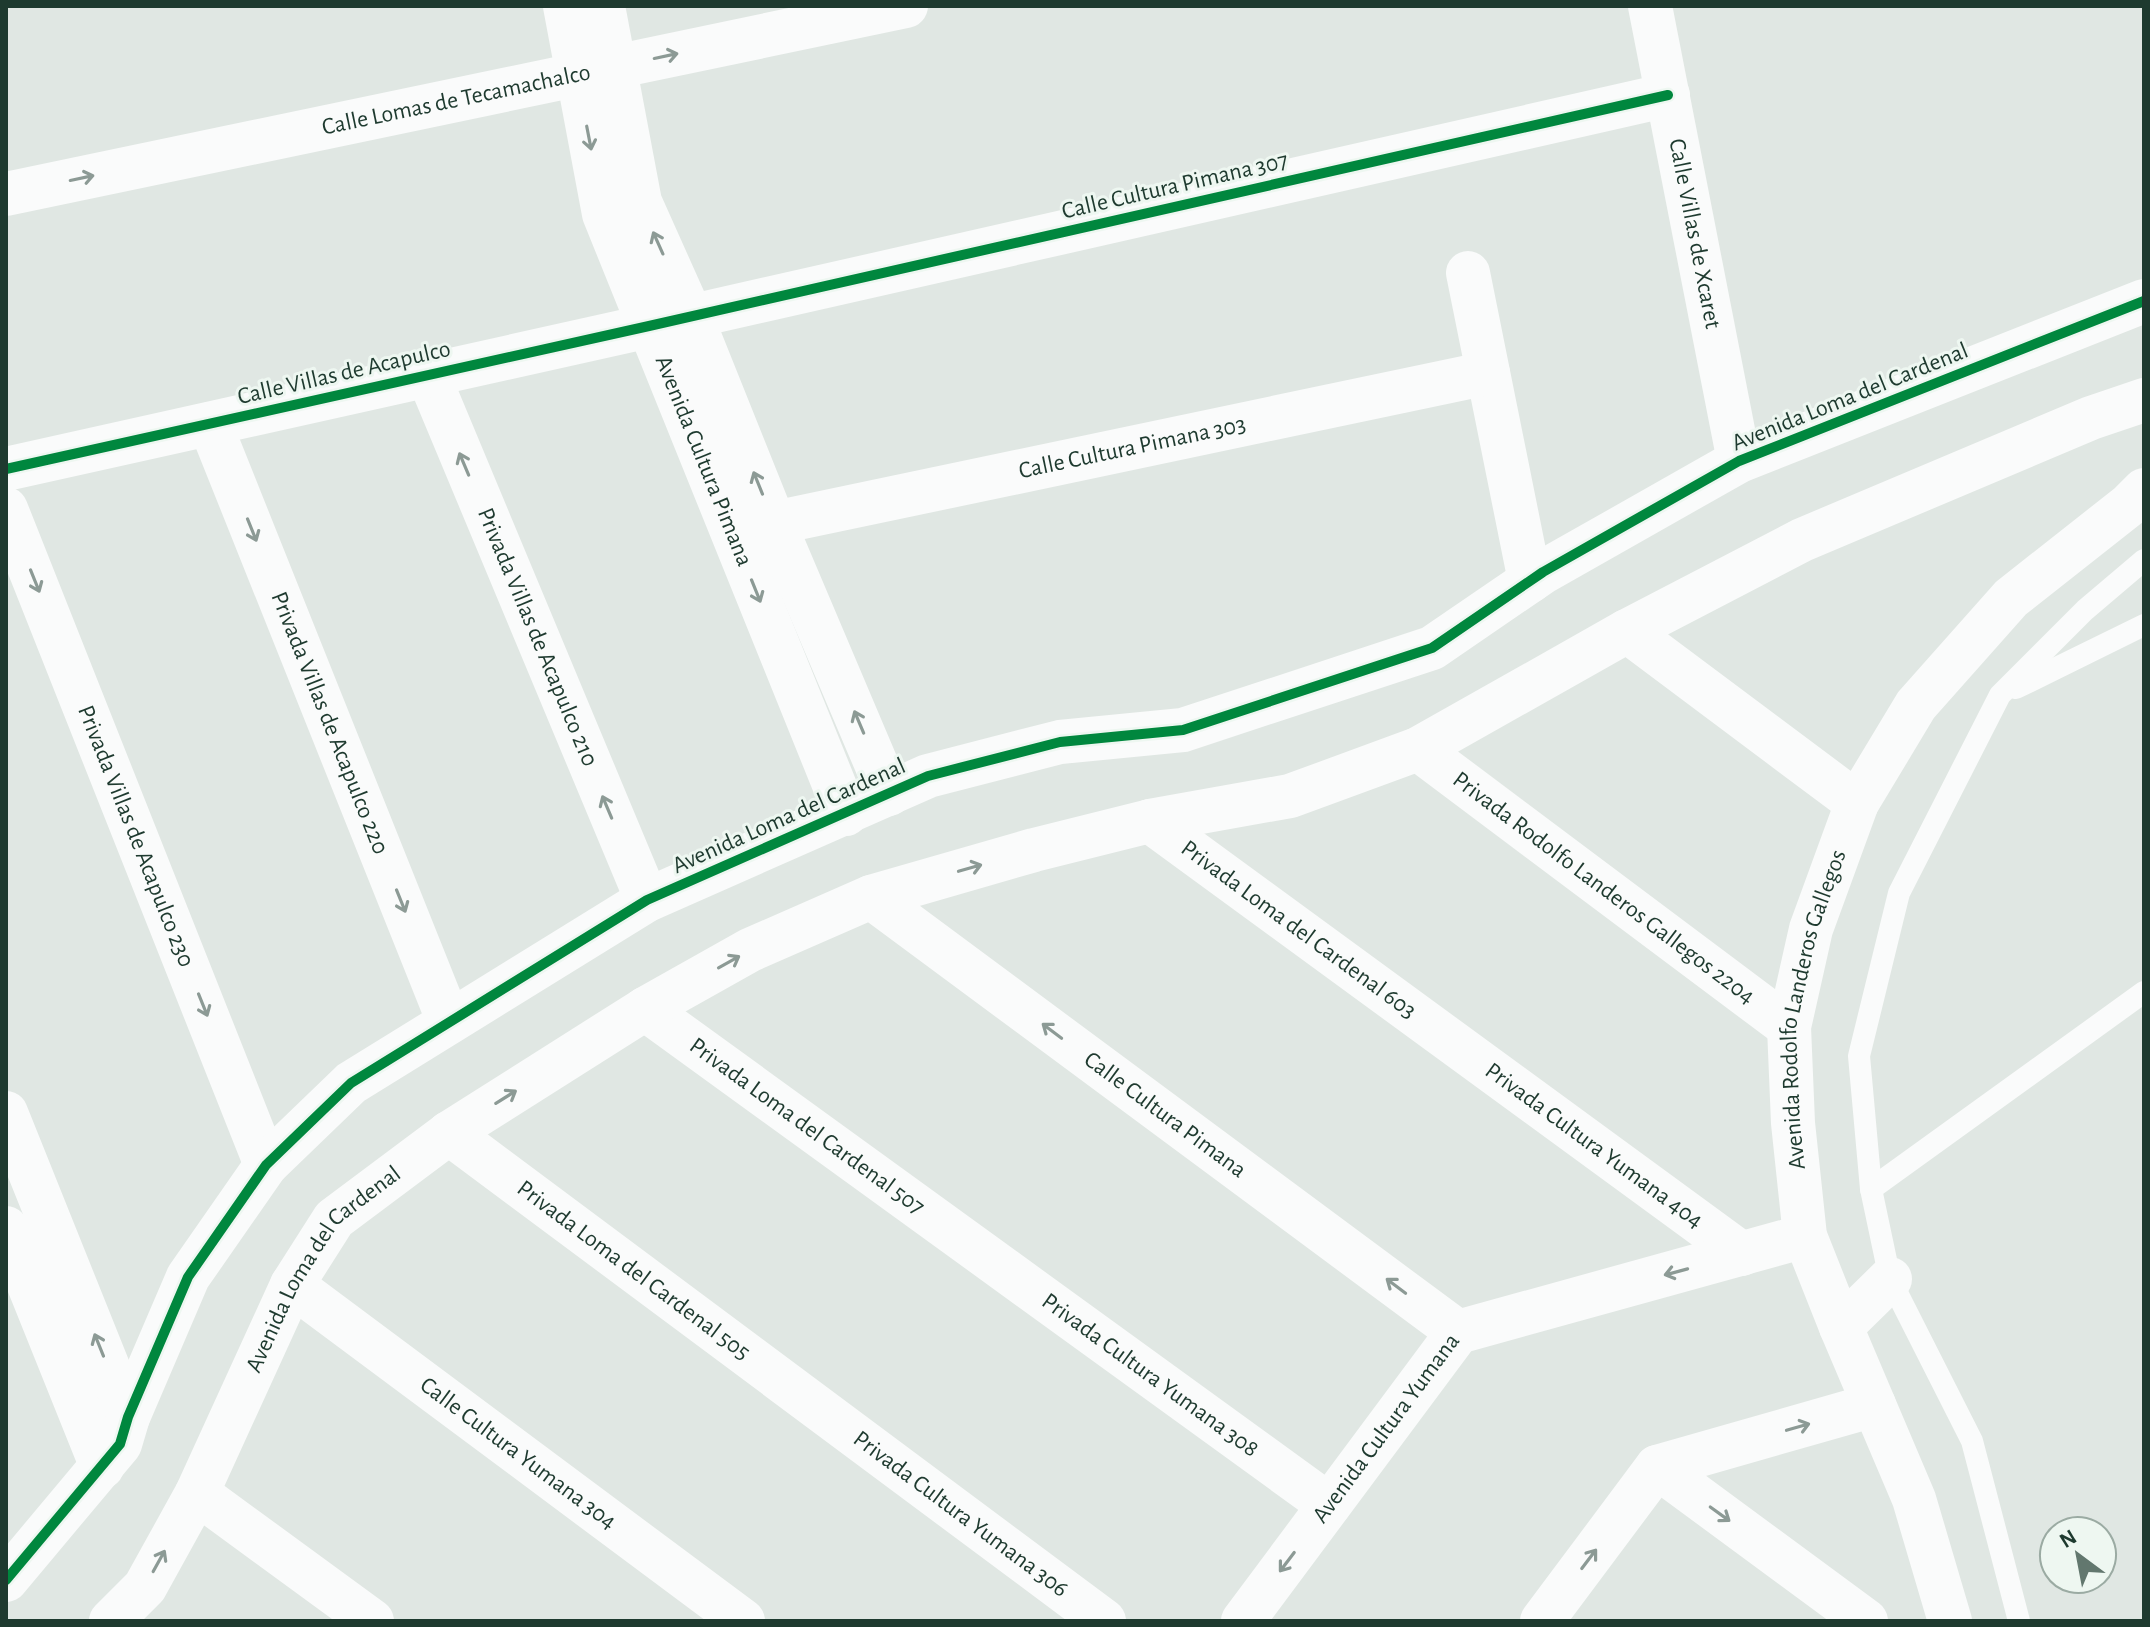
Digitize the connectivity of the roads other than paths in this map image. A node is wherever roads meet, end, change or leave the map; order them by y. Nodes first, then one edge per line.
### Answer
1 (565, 6) edge
2 (603, 6) edge
3 (906, 6) edge
4 (1650, 6) edge
5 (596, 71) junction
6 (1668, 95) junction
7 (6, 194) edge
8 (1468, 273) dead end
9 (2144, 301) edge
10 (691, 316) junction
11 (649, 326) junction
12 (1488, 373) junction
13 (428, 375) junction
14 (2144, 400) edge
15 (210, 424) junction
16 (1739, 461) junction
17 (6, 469) edge
18 (2144, 490) edge
19 (6, 509) edge
20 (774, 523) junction
21 (2144, 560) edge
22 (1530, 581) junction
23 (2144, 625) edge
24 (1627, 631) junction
25 (2000, 695) junction
26 (1418, 749) junction
27 (889, 794) junction
28 (1857, 803) junction
29 (846, 814) junction
30 (1150, 821) junction
31 (871, 897) junction
32 (647, 900) junction
33 (2144, 992) edge
34 (645, 1009) junction
35 (449, 1022) junction
36 (1789, 1027) junction
37 (1446, 1037) joint
38 (8, 1122) edge
39 (449, 1133) junction
40 (266, 1165) junction
41 (1871, 1189) junction
42 (6, 1228) edge
43 (1805, 1236) junction
44 (970, 1245) joint
45 (1742, 1254) junction
46 (1890, 1279) junction
47 (292, 1285) junction
48 (1841, 1327) junction
49 (1458, 1332) junction
50 (1874, 1405) junction
51 (818, 1408) joint
52 (128, 1417) junction
53 (102, 1467) junction
54 (1657, 1467) junction
55 (197, 1493) junction
56 (1329, 1505) junction
57 (6, 1580) edge
58 (111, 1621) edge
59 (372, 1621) edge
60 (743, 1621) edge
61 (1104, 1621) edge
62 (1243, 1621) edge
63 (1542, 1621) edge
64 (1866, 1621) edge
65 (1950, 1621) edge
66 (2019, 1621) edge

1 - 5 street, Avenida Cultura Pimana
2 - 5 street, Avenida Cultura Pimana
5 -> 3 street, Calle Lomas de Tecamachalco
4 - 6 street, Calle Villas de Xcaret
7 -> 5 street, Calle Lomas de Tecamachalco
10 -> 5 street, Avenida Cultura Pimana
5 -> 11 street, Avenida Cultura Pimana
6 - 10 street, Calle Cultura Pimana 307
6 - 16 street, Calle Villas de Xcaret
8 - 12 street
9 - 16 street, Avenida Loma del Cardenal
10 - 11 street, Calle Villas de Acapulco
20 -> 10 street, Avenida Cultura Pimana
11 - 13 street, Calle Villas de Acapulco
11 -> 29 street, Avenida Cultura Pimana
12 - 20 street, Calle Cultura Pimana 303
12 - 22 street
13 - 15 street, Calle Villas de Acapulco
32 -> 13 street, Privada Villas de Acapulco 210
14 - 24 street, Avenida Loma del Cardenal
15 - 17 street, Calle Villas de Acapulco
15 -> 35 street, Privada Villas de Acapulco 220
16 - 22 street, Avenida Loma del Cardenal
18 - 28 street, Avenida Rodolfo Landeros Gallegos
19 -> 40 street, Privada Villas de Acapulco 230
27 -> 20 street, Avenida Cultura Pimana
21 - 25 lane
22 - 27 street, Avenida Loma del Cardenal
23 - 25 lane
24 - 26 street, Avenida Loma del Cardenal
24 - 28 street
25 - 41 lane
26 - 30 street, Avenida Loma del Cardenal
26 - 36 street, Privada Rodolfo Landeros Gallegos 2204
27 - 29 street, Avenida Loma del Cardenal
28 - 36 street, Avenida Rodolfo Landeros Gallegos
29 - 32 street, Avenida Loma del Cardenal
31 -> 30 street, Avenida Loma del Cardenal
30 - 37 street, Privada Loma del Cardenal 603
34 -> 31 street, Avenida Loma del Cardenal
49 -> 31 street, Calle Cultura Pimana
32 - 35 street, Avenida Loma del Cardenal
33 - 41 lane
39 -> 34 street, Avenida Loma del Cardenal
34 - 44 street, Privada Loma del Cardenal 507
35 - 40 street, Avenida Loma del Cardenal
36 - 43 street, Avenida Rodolfo Landeros Gallegos
37 - 45 street, Privada Cultura Yumana 404
52 -> 38 street
39 - 47 street, Avenida Loma del Cardenal
39 - 51 street, Privada Loma del Cardenal 505
40 - 52 street, Avenida Loma del Cardenal
41 - 46 lane
42 - 53 street
43 - 45 street, Avenida Cultura Yumana
43 - 48 street, Avenida Rodolfo Landeros Gallegos
44 - 56 street, Privada Cultura Yumana 308
45 -> 49 street, Avenida Cultura Yumana
46 - 48 street
46 - 66 lane
47 - 55 street, Avenida Loma del Cardenal
47 - 60 street, Calle Cultura Yumana 304
48 - 50 street, Avenida Rodolfo Landeros Gallegos
49 - 56 street, Avenida Cultura Yumana
54 -> 50 street
50 - 65 street, Avenida Rodolfo Landeros Gallegos
51 - 61 street, Privada Cultura Yumana 306
52 - 53 street, Avenida Loma del Cardenal
53 - 57 street, Avenida Loma del Cardenal
63 -> 54 street
54 -> 64 street
58 -> 55 street, Avenida Loma del Cardenal
55 - 59 street
56 -> 62 street, Avenida Cultura Yumana

